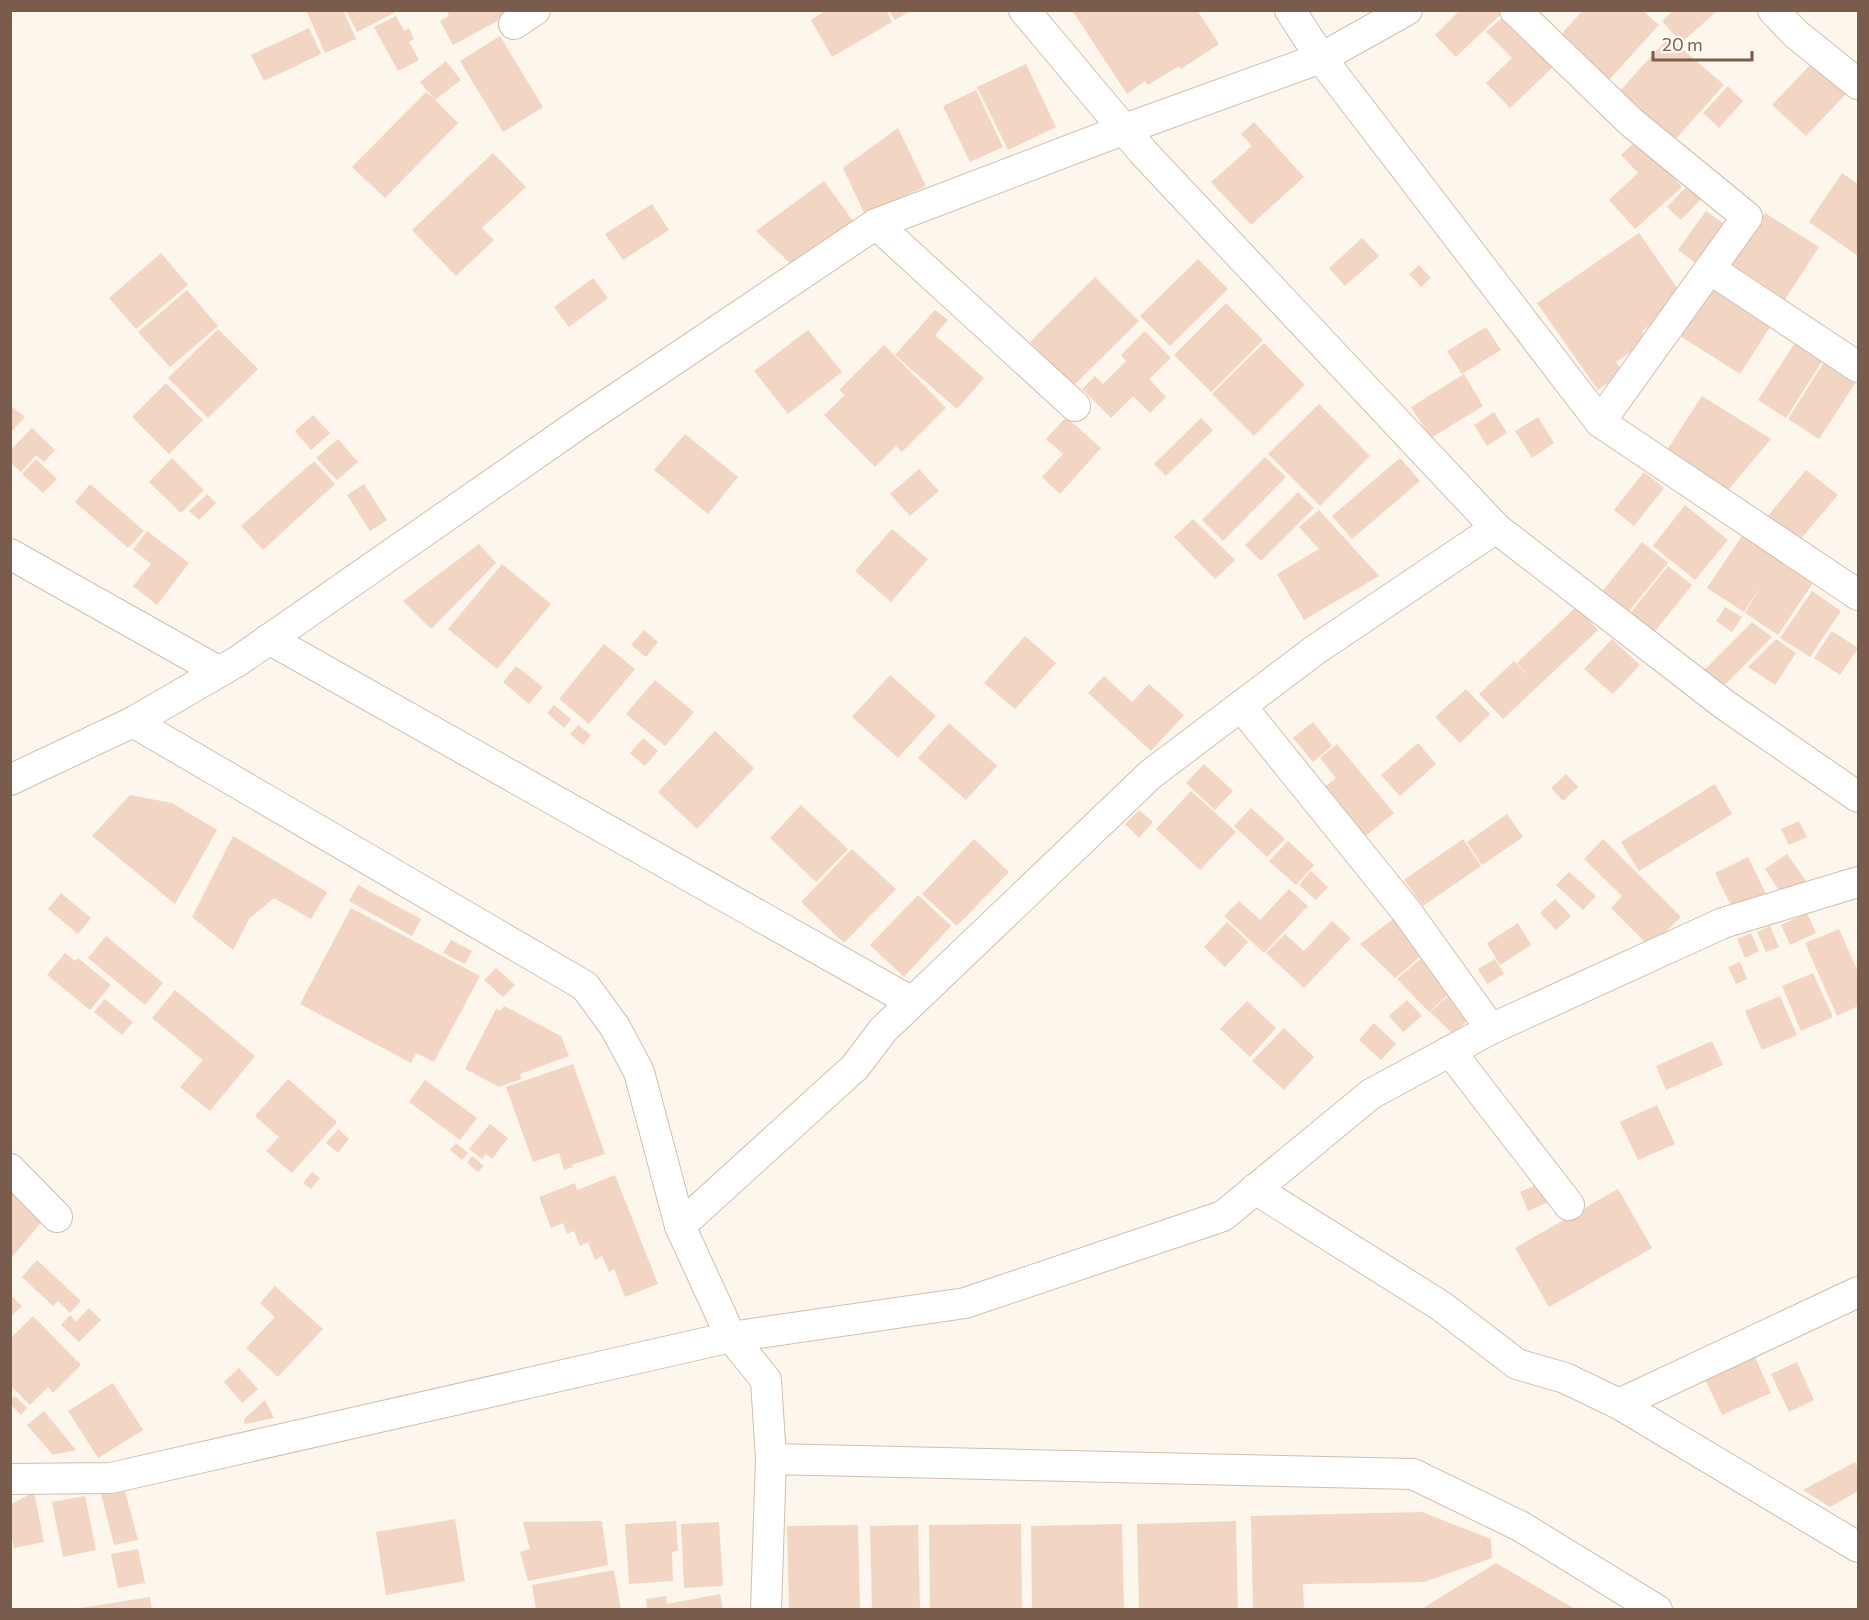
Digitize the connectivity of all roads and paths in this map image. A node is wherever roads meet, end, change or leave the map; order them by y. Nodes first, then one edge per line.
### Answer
1 (1024, 10) edge
2 (1290, 10) edge
3 (1407, 10) edge
4 (1515, 10) edge
5 (1773, 10) edge
6 (1321, 58) junction
7 (1858, 84) edge
8 (1125, 129) junction
9 (876, 224) junction
10 (1710, 269) junction
11 (1858, 368) edge
12 (1075, 406) dead end
13 (1600, 422) junction
14 (1496, 528) junction
15 (10, 554) edge
16 (1858, 595) edge
17 (269, 639) junction
18 (218, 671) junction
19 (1241, 706) junction
20 (133, 722) junction
21 (10, 780) edge
22 (1858, 796) edge
23 (1858, 882) edge
24 (912, 1002) junction
25 (1491, 1029) junction
26 (1450, 1051) junction
27 (10, 1169) edge
28 (1255, 1190) junction
29 (1569, 1205) dead end
30 (57, 1217) dead end
31 (680, 1226) junction
32 (1858, 1292) edge
33 (731, 1337) junction
34 (1619, 1404) junction
35 (771, 1459) junction
36 (10, 1479) edge
37 (1858, 1547) edge
38 (766, 1610) edge
39 (1657, 1610) edge

1 - 8 street
2 - 6 street
3 - 6 street
4 - 10 street
5 - 7 street
6 - 8 street
6 - 13 street
8 - 9 street
8 - 14 street
9 - 12 street
9 - 17 street
10 - 11 street
10 - 13 street
13 - 16 street
14 - 19 street
14 - 22 street
15 - 18 street
17 - 18 street
17 - 24 street
18 - 20 street
19 - 24 street
19 - 25 street
20 - 21 street
20 - 31 street
23 - 25 street
24 - 31 street
25 - 26 street
26 - 28 street
26 - 29 street
27 - 30 street
28 - 33 street
28 - 34 street
31 - 33 street
32 - 34 street
33 - 35 street
33 - 36 street
34 - 37 street
35 - 38 street
35 - 39 street

